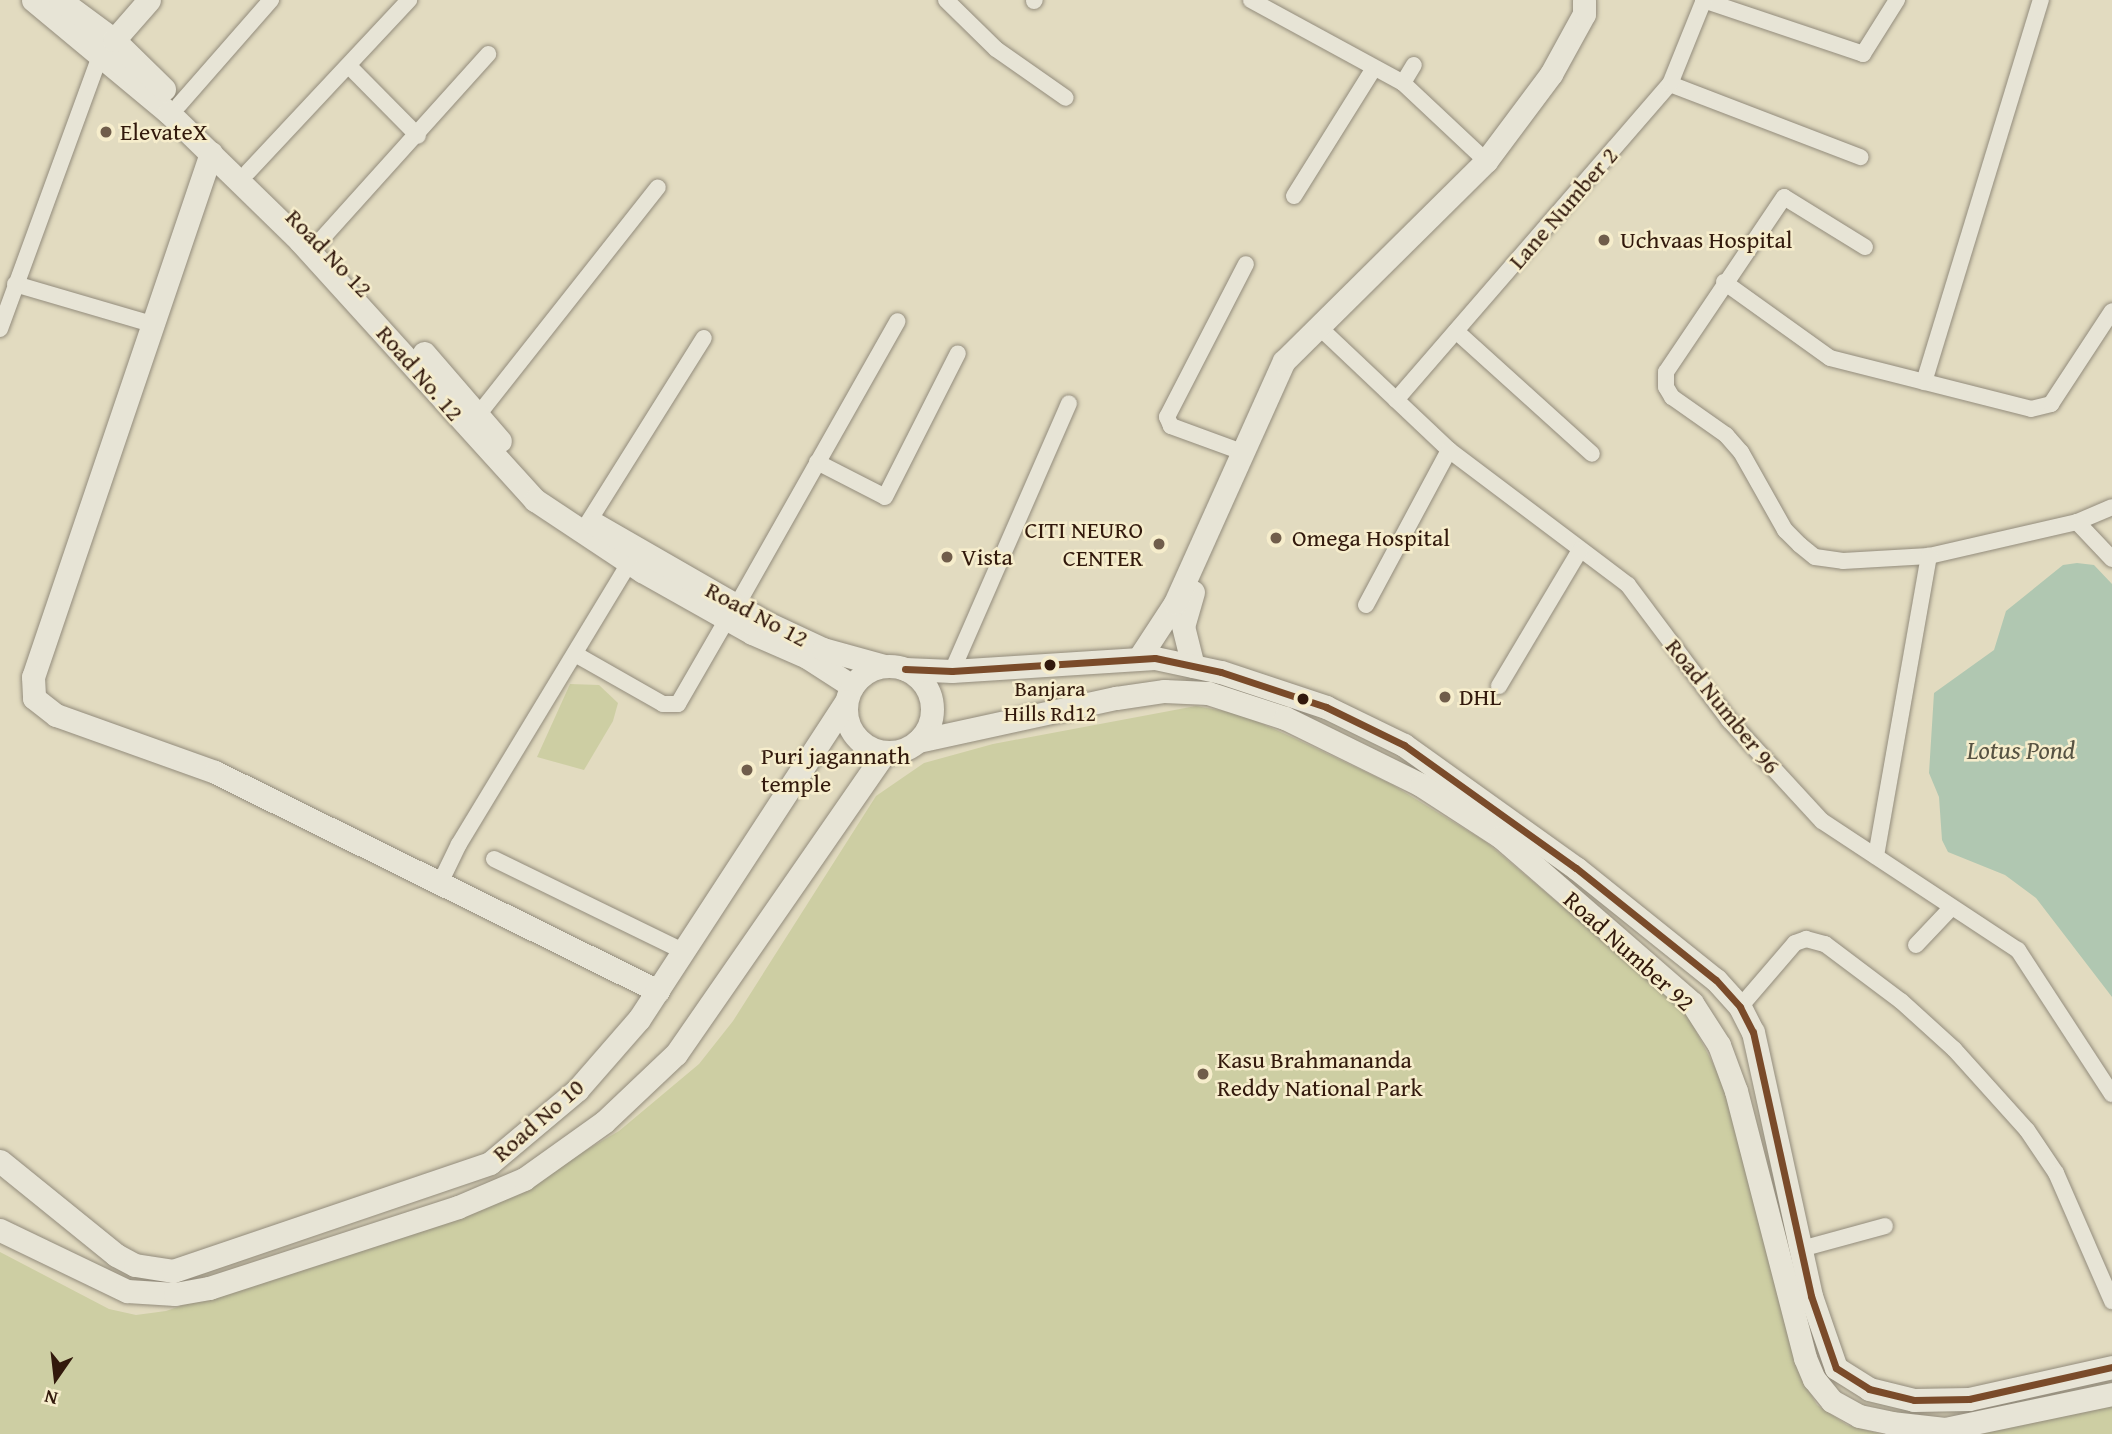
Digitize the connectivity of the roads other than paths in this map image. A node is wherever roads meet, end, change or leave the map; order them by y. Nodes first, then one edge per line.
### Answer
1 (33, 0) edge
2 (60, 0) edge
3 (149, 0) edge
4 (271, 0) edge
5 (409, 0) edge
6 (946, 0) edge
7 (1251, 0) edge
8 (1584, 0) edge
9 (1703, 0) edge
10 (1897, 0) edge
11 (2041, 0) edge
12 (108, 46) junction
13 (488, 54) dead end
14 (1414, 65) dead end
15 (349, 66) junction
16 (1374, 68) junction
17 (1402, 83) junction
18 (1670, 84) junction
19 (1066, 98) dead end
20 (179, 104) junction
21 (418, 136) junction
22 (211, 153) junction
23 (1860, 158) dead end
24 (1486, 162) junction
25 (248, 172) junction
26 (659, 187) dead end
27 (1294, 196) dead end
28 (319, 242) junction
29 (1865, 247) dead end
30 (1246, 264) dead end
31 (1724, 282) junction
32 (15, 284) junction
33 (2112, 311) edge
34 (898, 321) dead end
35 (155, 325) junction
36 (1318, 326) junction
37 (0, 329) edge
38 (1456, 331) junction
39 (704, 338) dead end
40 (1299, 349) junction
41 (958, 354) dead end
42 (1924, 382) junction
43 (1396, 400) junction
44 (1069, 402) dead end
45 (478, 415) junction
46 (1449, 450) junction
47 (1242, 452) junction
48 (1592, 454) dead end
49 (817, 462) junction
50 (2112, 507) edge
51 (589, 521) junction
52 (2077, 522) junction
53 (1580, 550) junction
54 (1929, 556) junction
55 (2112, 559) edge
56 (629, 563) junction
57 (1366, 605) dead end
58 (732, 612) junction
59 (575, 654) junction
60 (1139, 658) junction
61 (1193, 666) junction
62 (895, 668) junction
63 (952, 671) junction
64 (1499, 686) dead end
65 (849, 693) junction
66 (1326, 707) junction
67 (1314, 731) junction
68 (918, 741) junction
69 (885, 752) junction
70 (1876, 856) junction
71 (494, 859) dead end
72 (1576, 868) junction
73 (441, 881) junction
74 (1559, 887) junction
75 (1952, 907) junction
76 (1916, 945) dead end
77 (683, 951) junction
78 (658, 991) junction
79 (1740, 1007) junction
80 (2112, 1094) edge
81 (0, 1161) edge
82 (1885, 1226) dead end
83 (0, 1230) edge
84 (1801, 1250) junction
85 (135, 1265) junction
86 (127, 1291) junction
87 (2112, 1301) edge
88 (2110, 1364) edge
89 (2112, 1394) edge

1 - 12 main road, Road No. 12
2 - 12 main road, Road No 12
3 - 12 main road
4 - 20 street
5 - 15 street
6 - 19 street
7 - 16 street
8 - 24 main road
9 - 10 street
9 - 18 street, Lane Number 2
11 - 42 street
12 - 20 main road, Road No 12
12 - 22 main road, Road No. 12
12 - 32 street
13 - 21 street
14 - 17 street
15 - 21 street
15 - 25 street
16 - 17 street
16 - 27 street
17 - 24 street
18 - 23 street
18 - 38 street, Lane Number 2
20 - 25 main road, Road No 12
21 - 28 street
22 - 35 main road
22 - 56 main road, Road No. 12
24 - 36 main road
25 - 28 main road, Road No 12
26 - 45 street
28 - 45 main road, Road No 12
29 - 31 street
30 - 47 street
31 - 42 street
31 - 54 street
32 - 35 street
32 - 37 street
33 - 42 street
34 - 49 street
35 - 73 main road
36 - 40 main road
36 - 43 street, Road Number 96
38 - 43 street, Lane Number 2
38 - 48 street
39 - 51 street
40 - 47 main road
40 - 61 main road
41 - 49 street
43 - 46 street, Road Number 96
44 - 63 street
45 - 51 main road, Road No 12
46 - 53 street, Road Number 96
46 - 57 street
47 - 60 main road
49 - 58 street
50 - 52 street
51 - 58 main road, Road No 12
52 - 54 street
52 - 55 street
53 - 64 street
53 - 70 street, Road Number 96
54 - 70 street
56 - 58 main road, Road No. 12
56 - 59 street
58 - 59 street
58 - 62 main road, Road No 12
58 - 65 main road, Road No. 12
59 - 73 street
60 - 61 main road, Road Number 92
60 - 63 main road, Road Number 92
61 - 66 main road, Road Number 92
62 - 63 main road, Road Number 92
62 - 65 main road
62 - 68 main road
65 - 69 main road
65 - 77 main road, Road No 10
66 - 67 main road
66 - 72 main road, Road Number 92
67 - 68 main road, Road Number 92
67 - 74 main road, Road Number 92
68 - 69 main road
69 - 86 main road, Road No 10
70 - 75 street, Road Number 96
71 - 77 street
72 - 74 main road
72 - 79 main road, Road Number 92
73 - 78 main road
74 - 89 main road, Road Number 92
75 - 76 street
75 - 80 street, Road Number 96
77 - 78 main road, Road No 10
78 - 85 main road, Road No 10
79 - 84 main road, Road Number 92
79 - 87 street
81 - 85 main road, Road No 10
82 - 84 street
83 - 86 main road, Road No 10
84 - 88 main road, Road Number 92
85 - 86 main road

